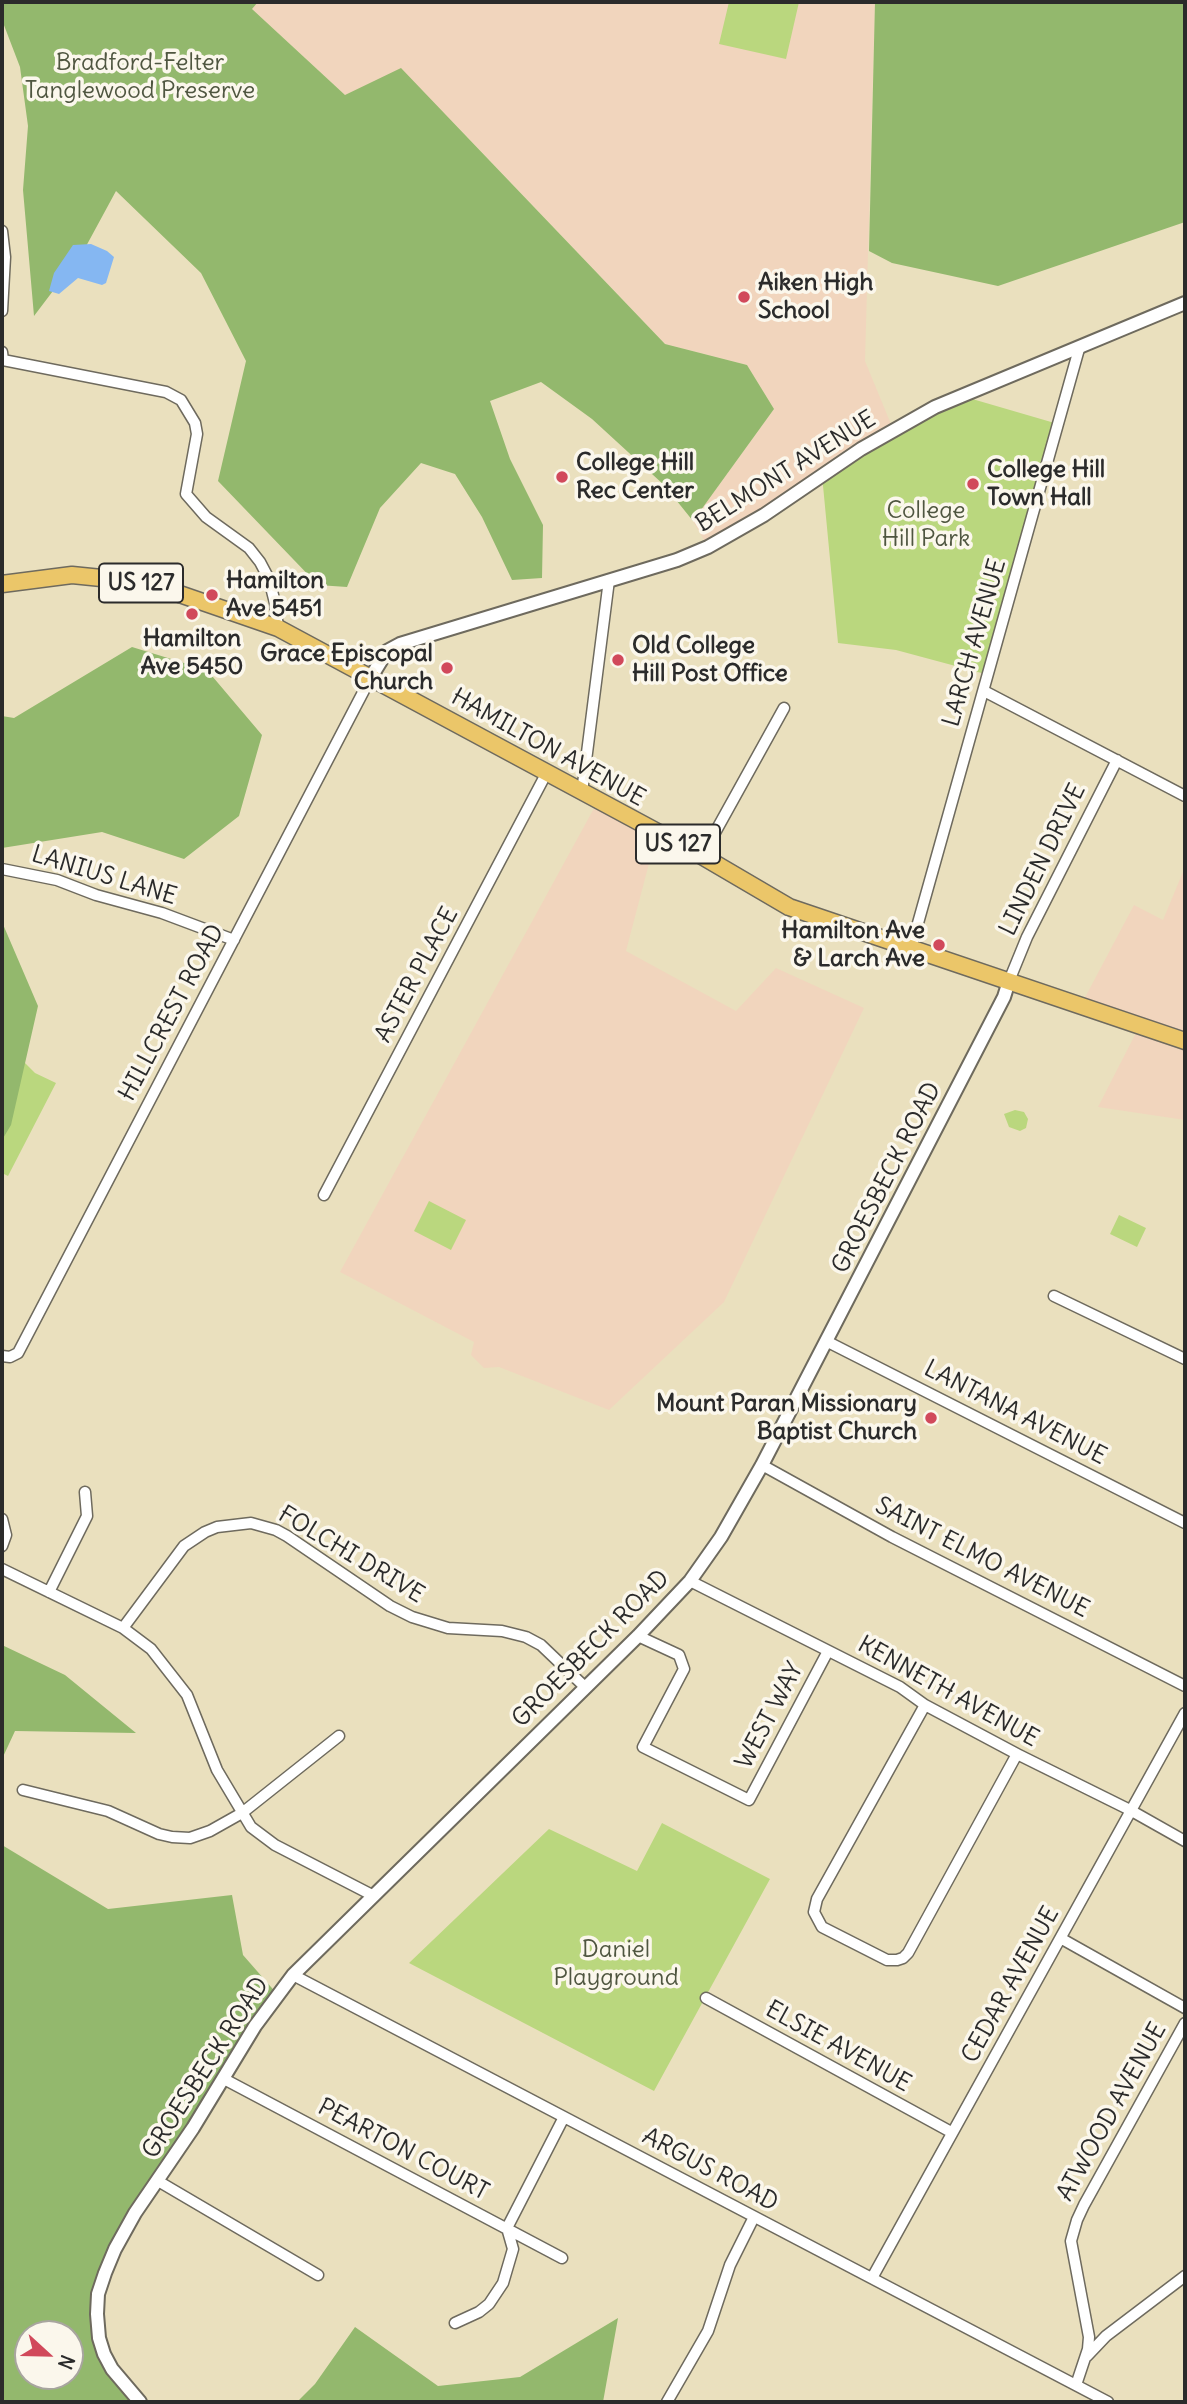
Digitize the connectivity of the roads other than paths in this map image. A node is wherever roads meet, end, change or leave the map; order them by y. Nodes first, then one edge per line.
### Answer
1 (2, 231) edge
2 (1185, 303) edge
3 (2, 311) edge
4 (1079, 349) junction
5 (2, 352) edge
6 (609, 580) junction
7 (2, 584) edge
8 (278, 628) junction
9 (371, 677) junction
10 (984, 691) junction
11 (784, 708) dead end
12 (1117, 760) junction
13 (546, 774) junction
14 (582, 792) junction
15 (1185, 796) edge
16 (702, 856) junction
17 (2, 869) edge
18 (234, 940) junction
19 (911, 948) junction
20 (1009, 981) junction
21 (1185, 1041) edge
22 (324, 1195) dead end
23 (1054, 1296) dead end
24 (826, 1341) junction
25 (2, 1356) edge
26 (1185, 1359) edge
27 (762, 1465) junction
28 (85, 1492) dead end
29 (2, 1519) edge
30 (1185, 1523) edge
31 (2, 1546) edge
32 (2, 1569) edge
33 (690, 1581) junction
34 (49, 1592) junction
35 (123, 1628) junction
36 (638, 1636) junction
37 (828, 1651) junction
38 (1185, 1686) edge
39 (584, 1687) junction
40 (925, 1705) junction
41 (1185, 1713) edge
42 (339, 1736) dead end
43 (1017, 1754) junction
44 (23, 1790) dead end
45 (1130, 1810) junction
46 (242, 1812) junction
47 (1185, 1841) edge
48 (372, 1895) junction
49 (1062, 1939) junction
50 (293, 1975) junction
51 (706, 1998) dead end
52 (1185, 2008) edge
53 (1185, 2023) edge
54 (224, 2079) junction
55 (564, 2117) junction
56 (951, 2132) junction
57 (158, 2181) junction
58 (754, 2217) junction
59 (507, 2228) junction
60 (562, 2258) dead end
61 (317, 2275) dead end
62 (1185, 2276) edge
63 (872, 2278) junction
64 (455, 2323) dead end
65 (1086, 2357) junction
66 (1076, 2385) junction
67 (139, 2402) edge
68 (667, 2402) edge
69 (1108, 2402) edge

1 - 3 street
2 - 4 street, BELMONT AVENUE
4 - 6 street, BELMONT AVENUE
4 - 10 street, LARCH AVENUE
5 - 8 street
6 - 9 street, BELMONT AVENUE
6 - 14 street
7 - 8 main road, HAMILTON AVENUE / US 127
8 - 9 main road, HAMILTON AVENUE / US 127
9 - 13 main road, HAMILTON AVENUE / US 127
9 - 18 street, HILLCREST ROAD
10 - 12 street
10 - 19 street, LARCH AVENUE
11 - 16 street
12 - 15 street
12 - 20 street, LINDEN DRIVE
13 - 14 main road, HAMILTON AVENUE / US 127
13 - 22 street, ASTER PLACE
14 - 16 main road, HAMILTON AVENUE / US 127
16 - 19 main road, HAMILTON AVENUE / US 127
17 - 18 street, LANIUS LANE
18 - 25 street, HILLCREST ROAD
19 - 20 main road, HAMILTON AVENUE / US 127
20 - 21 main road, HAMILTON AVENUE / US 127
20 - 24 street, GROESBECK ROAD
23 - 26 street
24 - 27 street, GROESBECK ROAD
24 - 30 street, LANTANA AVENUE
27 - 33 street, GROESBECK ROAD
27 - 38 street, SAINT ELMO AVENUE
28 - 34 street
29 - 31 street
32 - 34 street
33 - 36 street, GROESBECK ROAD
33 - 37 street, KENNETH AVENUE
34 - 35 street
35 - 39 street, FOLCHI DRIVE
35 - 46 street
36 - 37 street, WEST WAY
36 - 39 street, GROESBECK ROAD
37 - 40 street, KENNETH AVENUE
39 - 48 street, GROESBECK ROAD
40 - 43 street, KENNETH AVENUE
40 - 43 street
41 - 45 street, CEDAR AVENUE
42 - 46 street
43 - 45 street, KENNETH AVENUE
44 - 46 street
45 - 47 street, KENNETH AVENUE
45 - 49 street, CEDAR AVENUE
46 - 48 street
48 - 50 street, GROESBECK ROAD
49 - 52 street
49 - 56 street, CEDAR AVENUE
50 - 54 street, GROESBECK ROAD
50 - 55 street, ARGUS ROAD
51 - 56 street, ELSIE AVENUE
53 - 65 street, ATWOOD AVENUE
54 - 57 street, GROESBECK ROAD
54 - 59 street, PEARTON COURT
55 - 58 street, ARGUS ROAD
55 - 59 street
56 - 63 street, CEDAR AVENUE
57 - 61 street
57 - 67 street, GROESBECK ROAD
58 - 63 street, ARGUS ROAD
58 - 68 street
59 - 60 street, PEARTON COURT
59 - 64 street
62 - 65 street
63 - 66 street, ARGUS ROAD
65 - 66 street, ATWOOD AVENUE
66 - 69 street, ARGUS ROAD

